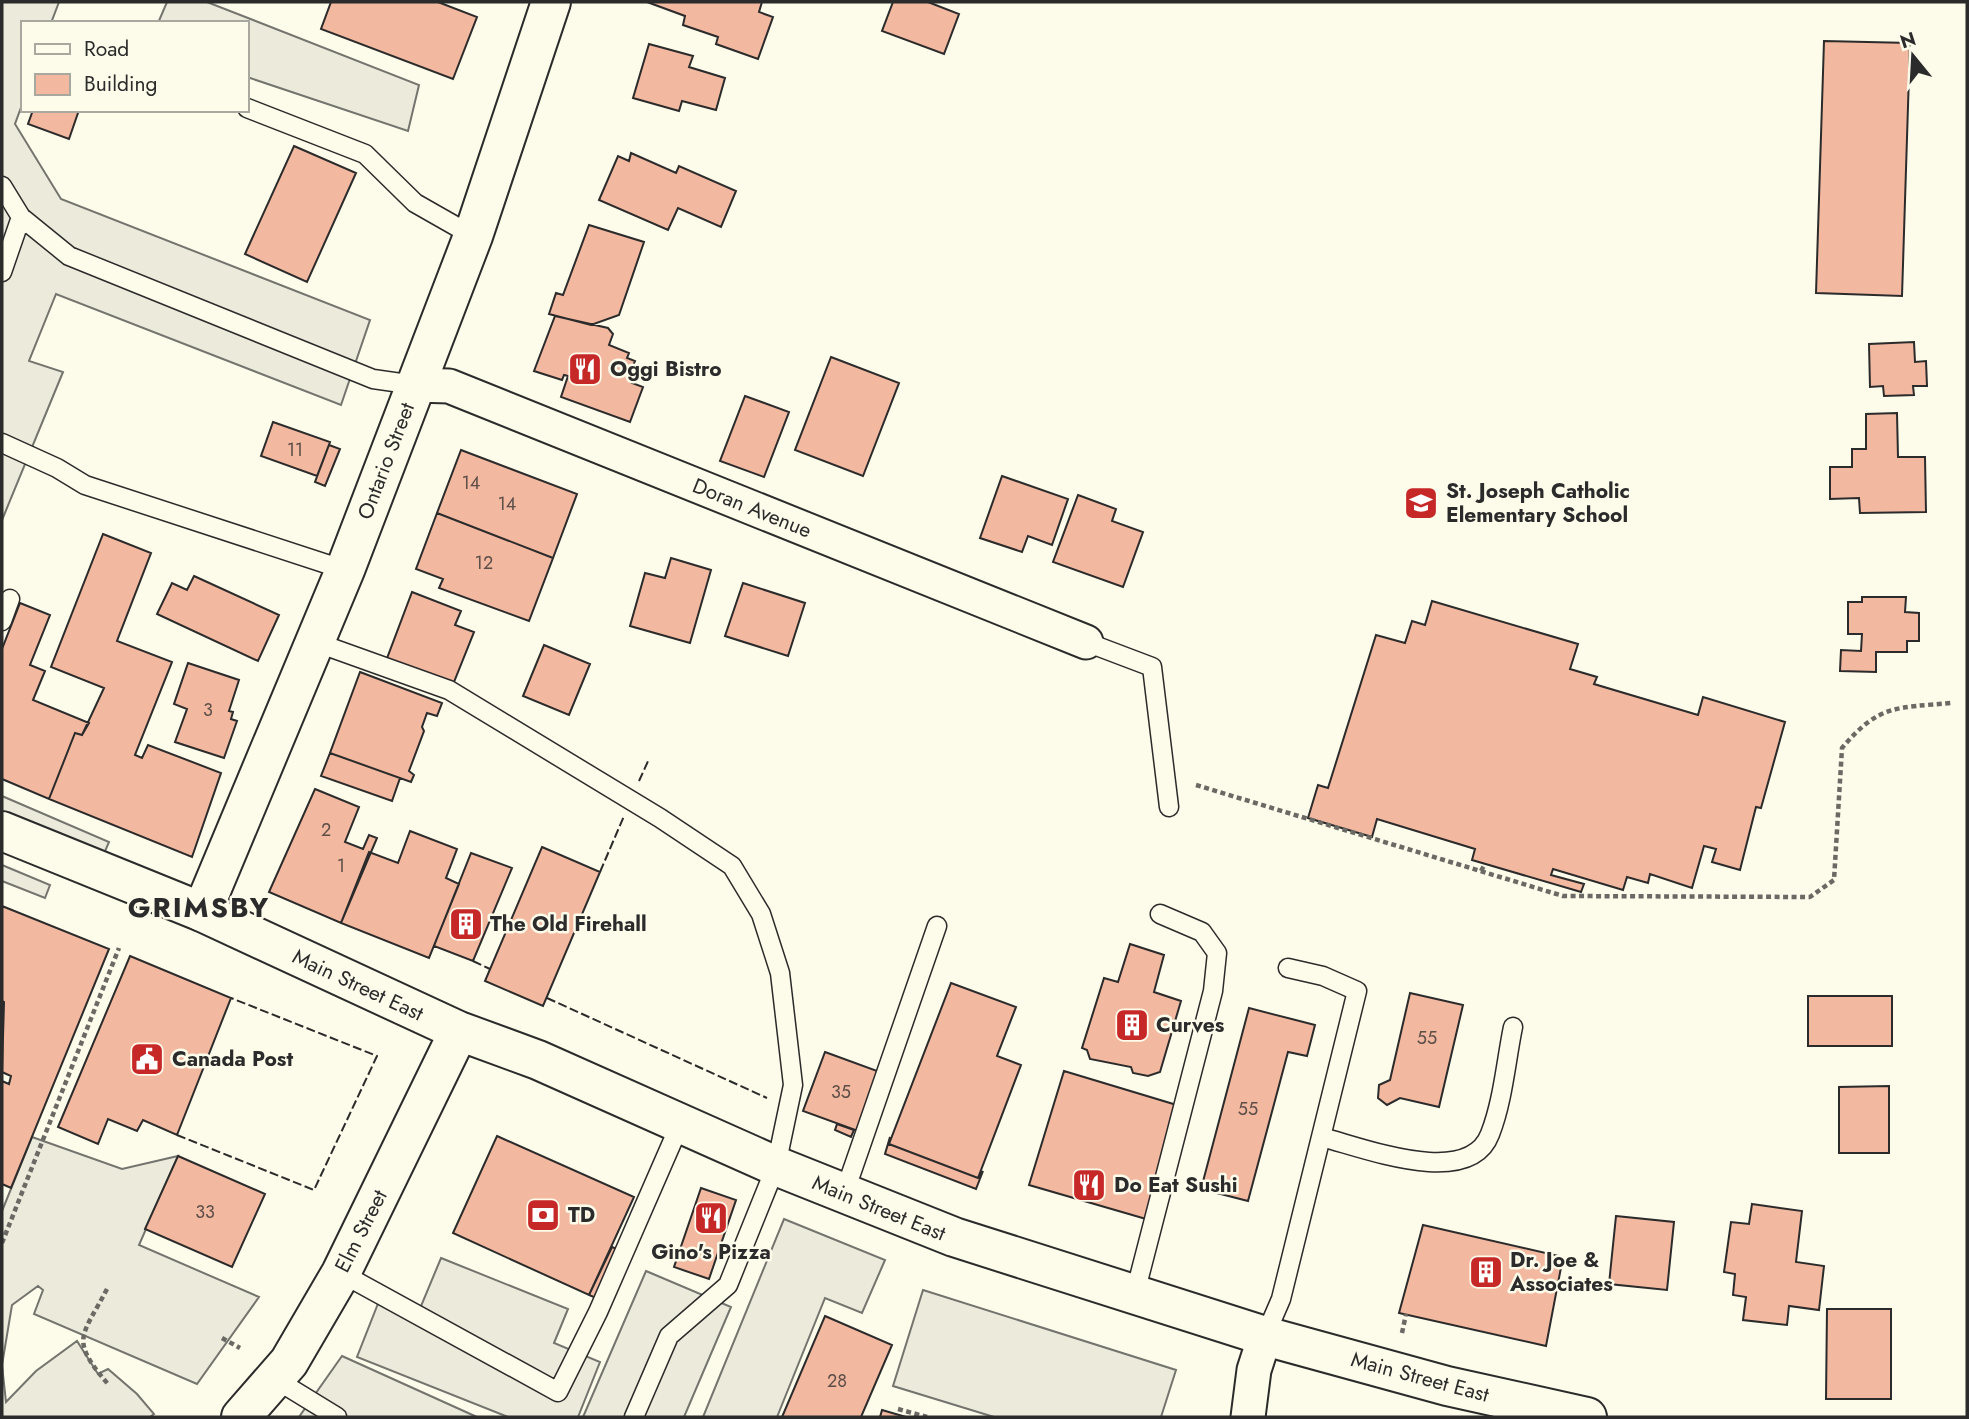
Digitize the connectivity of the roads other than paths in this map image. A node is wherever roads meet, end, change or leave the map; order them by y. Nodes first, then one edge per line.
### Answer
1 (551, 2) edge
2 (248, 108) edge
3 (2, 186) edge
4 (21, 217) junction
5 (473, 236) junction
6 (2, 272) edge
7 (415, 385) junction
8 (2, 443) edge
9 (345, 570) junction
10 (10, 599) dead end
11 (2, 621) edge
12 (315, 642) junction
13 (1086, 642) joint
14 (1169, 807) dead end
15 (2, 831) edge
16 (202, 912) junction
17 (1160, 914) dead end
18 (937, 926) dead end
19 (1288, 968) dead end
20 (1513, 1027) dead end
21 (459, 1031) junction
22 (681, 1122) junction
23 (1321, 1137) junction
24 (776, 1166) junction
25 (844, 1194) junction
26 (341, 1273) junction
27 (1134, 1297) junction
28 (1265, 1336) junction
29 (275, 1379) junction
30 (241, 1417) edge
31 (337, 1417) edge
32 (634, 1417) edge
33 (1248, 1417) edge
34 (1587, 1417) edge

1 - 5 main road, Ontario Street
2 - 5 lane
3 - 4 lane
4 - 6 lane
4 - 7 lane
5 - 7 main road, Ontario Street
7 - 9 main road, Ontario Street
7 - 13 street, Doran Avenue
8 - 9 lane
9 - 12 main road, Ontario Street
10 - 11 lane
12 - 16 main road, Ontario Street
12 - 24 lane
13 - 14 lane
15 - 16 main road, Main Street East
16 - 21 main road, Main Street East
17 - 27 lane
18 - 25 lane
19 - 23 lane
20 - 23 lane
21 - 22 main road, Main Street East
21 - 26 main road, Elm Street
22 - 24 main road, Main Street East
22 - 26 lane
23 - 28 lane
24 - 25 main road, Main Street East
24 - 32 lane
25 - 27 main road, Main Street East
26 - 29 main road, Elm Street
27 - 28 main road, Main Street East
28 - 33 street
28 - 34 main road, Main Street East
29 - 30 main road, Elm Street
29 - 31 lane

